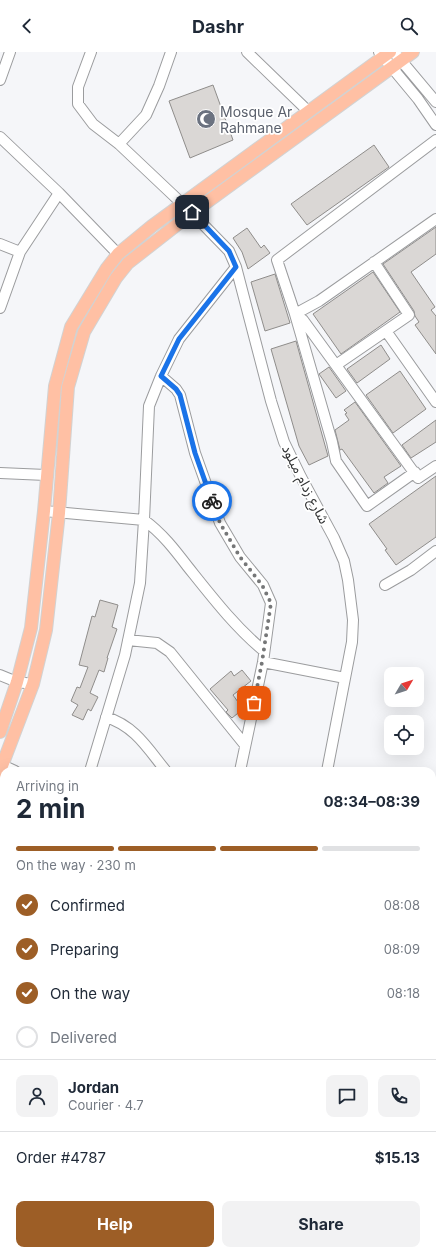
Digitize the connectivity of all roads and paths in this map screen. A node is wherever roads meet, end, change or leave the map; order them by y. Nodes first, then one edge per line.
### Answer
1 (10, 52) edge
2 (91, 52) edge
3 (171, 52) edge
4 (413, 52) edge
5 (251, 53) edge
6 (390, 57) edge
7 (0, 80) edge
8 (436, 102) edge
9 (308, 111) junction
10 (436, 125) edge
11 (0, 137) edge
12 (436, 140) edge
13 (119, 144) junction
14 (59, 193) junction
15 (182, 204) junction
16 (192, 212) junction
17 (436, 219) edge
18 (0, 244) edge
19 (20, 252) junction
20 (118, 254) junction
21 (374, 262) junction
22 (236, 267) junction
23 (0, 308) edge
24 (295, 314) junction
25 (386, 331) junction
26 (336, 365) junction
27 (161, 376) junction
28 (436, 402) edge
29 (436, 466) edge
30 (0, 472) edge
31 (415, 472) junction
32 (46, 475) junction
33 (44, 511) junction
34 (59, 513) junction
35 (144, 520) junction
36 (436, 551) edge
37 (385, 585) dead end
38 (128, 640) junction
39 (264, 651) junction
40 (262, 662) junction
41 (0, 675) edge
42 (345, 678) junction
43 (17, 682) junction
44 (33, 684) junction
45 (106, 717) junction
46 (0, 732) edge
47 (245, 745) junction
48 (1, 767) edge
49 (91, 767) edge
50 (163, 767) edge
51 (241, 767) edge
52 (328, 767) edge

1 - 7 street
2 - 13 street, شارع زدام ميلود
3 - 13 street
4 - 6 main road
5 - 9 street
6 - 8 street
6 - 9 main road
6 - 10 street
6 - 16 main road
9 - 15 main road
11 - 14 street
12 - 24 street
13 - 15 street, شارع زدام ميلود
14 - 19 street
14 - 20 street
15 - 16 street, شارع زدام ميلود
15 - 20 main road
16 - 22 street, شارع زدام ميلود
16 - 34 main road
17 - 21 street
18 - 19 street
19 - 23 street
20 - 32 main road
21 - 24 street
21 - 25 street
22 - 27 street
22 - 42 street, شارع زدام ميلود
24 - 26 street
24 - 31 street
25 - 26 street
25 - 28 street
26 - 31 street
27 - 35 street
27 - 39 street
29 - 31 street
30 - 32 street
32 - 33 main road
33 - 34 street
33 - 43 main road
34 - 35 street
34 - 44 main road
35 - 38 street
35 - 39 street
36 - 37 street
38 - 45 street
38 - 47 street
39 - 40 street
40 - 42 street
40 - 47 street
41 - 43 street
42 - 52 street, شارع زدام ميلود
43 - 44 street
43 - 46 main road
44 - 48 main road
45 - 49 street
45 - 50 street
47 - 51 street

